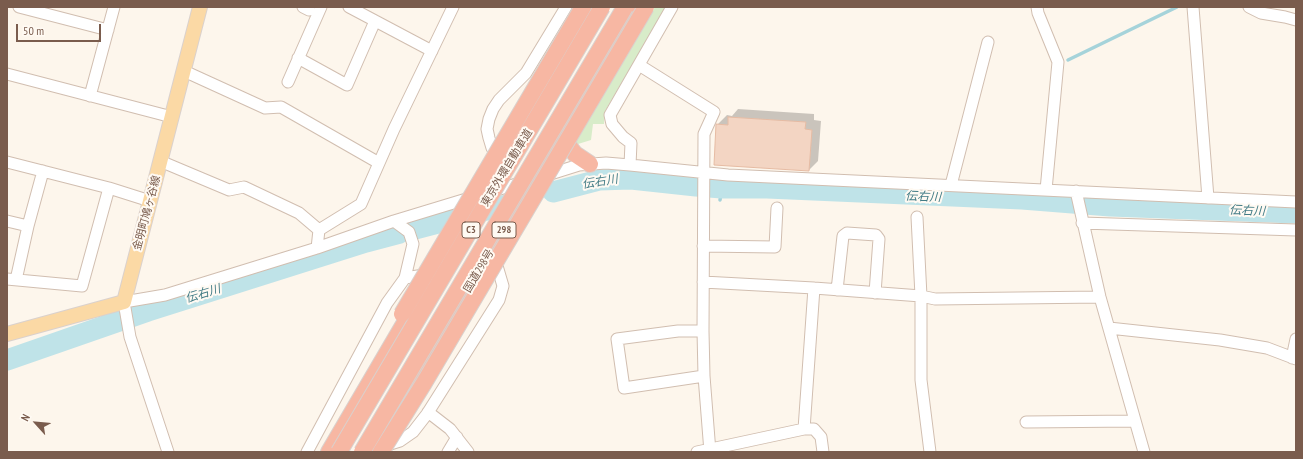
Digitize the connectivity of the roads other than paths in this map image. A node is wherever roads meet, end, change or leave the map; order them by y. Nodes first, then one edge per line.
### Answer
1 (18, 7) edge
2 (114, 7) edge
3 (200, 7) edge
4 (321, 7) edge
5 (349, 7) edge
6 (453, 7) edge
7 (566, 7) edge
8 (583, 7) edge
9 (592, 7) edge
10 (602, 7) edge
11 (625, 7) edge
12 (636, 7) edge
13 (646, 7) edge
14 (672, 7) edge
15 (1037, 7) edge
16 (1193, 7) edge
17 (1249, 7) edge
18 (1296, 20) edge
19 (375, 21) junction
20 (108, 30) junction
21 (988, 42) dead end
22 (432, 51) junction
23 (298, 58) junction
24 (639, 65) junction
25 (184, 71) junction
26 (7, 74) edge
27 (288, 82) dead end
28 (90, 96) junction
29 (172, 117) junction
30 (560, 135) junction
31 (502, 159) junction
32 (160, 161) junction
33 (7, 162) edge
34 (379, 163) junction
35 (590, 164) junction
36 (630, 165) junction
37 (43, 171) junction
38 (705, 177) junction
39 (533, 179) junction
40 (951, 185) junction
41 (109, 188) junction
42 (1046, 190) junction
43 (1076, 194) junction
44 (481, 195) junction
45 (1208, 198) junction
46 (150, 201) junction
47 (1296, 202) edge
48 (777, 208) dead end
49 (917, 217) dead end
50 (1081, 220) junction
51 (7, 221) edge
52 (394, 221) junction
53 (28, 226) junction
54 (319, 230) junction
55 (1296, 230) edge
56 (703, 246) junction
57 (316, 248) junction
58 (492, 249) junction
59 (435, 273) junction
60 (405, 278) junction
61 (11, 280) edge
62 (703, 282) junction
63 (814, 288) junction
64 (838, 290) junction
65 (875, 293) junction
66 (921, 296) junction
67 (1100, 297) junction
68 (124, 302) junction
69 (1109, 328) junction
70 (703, 331) junction
71 (7, 334) edge
72 (1296, 339) edge
73 (1294, 358) edge
74 (704, 376) junction
75 (428, 412) junction
76 (1135, 421) junction
77 (1026, 422) dead end
78 (804, 429) junction
79 (457, 437) junction
80 (710, 450) edge
81 (372, 451) edge
82 (168, 452) edge
83 (307, 452) edge
84 (325, 452) edge
85 (329, 452) edge
86 (339, 452) edge
87 (448, 452) edge
88 (468, 452) edge
89 (697, 452) edge
90 (823, 452) edge
91 (930, 452) edge
92 (1144, 452) edge

1 - 20 street
2 - 20 street
3 - 25 main road, 金明町鳩ヶ谷線
4 - 23 street
5 - 19 street
6 - 22 street
7 - 31 street
8 - 84 highway, bridge
9 - 31 highway
10 - 86 highway, 東京外環自動車道 / C3, bridge
11 - 81 highway, 東京外環自動車道 / C3, bridge
12 - 30 highway, 国道298号 / 298
13 - 81 highway, bridge
14 - 24 street
15 - 42 street
16 - 45 street
17 - 18 street
19 - 22 street
19 - 23 street
20 - 28 street
21 - 40 street
22 - 34 street
23 - 27 street
24 - 36 street
24 - 38 street
25 - 29 main road, 金明町鳩ヶ谷線
25 - 34 street
26 - 28 street
28 - 29 street
29 - 32 main road, 金明町鳩ヶ谷線
30 - 35 highway
30 - 39 highway, 国道298号 / 298
31 - 44 highway
32 - 46 main road, 金明町鳩ヶ谷線
32 - 54 street
33 - 37 street
34 - 54 street
35 - 36 street
35 - 39 street
36 - 38 street
37 - 41 street
37 - 53 street
38 - 40 street
38 - 56 street
39 - 44 street
39 - 58 highway, 国道298号 / 298
40 - 42 street
41 - 46 street
41 - 61 street
42 - 43 street
43 - 45 street
43 - 50 street
44 - 52 street
44 - 59 highway
45 - 47 street
46 - 68 main road, 金明町鳩ヶ谷線
48 - 56 street
49 - 66 street
50 - 55 street
50 - 67 street
51 - 53 street
52 - 57 street
52 - 60 street
53 - 61 street
54 - 57 street
56 - 62 street
57 - 68 street
58 - 75 street
58 - 81 highway, 国道298号 / 298
59 - 60 street
59 - 85 highway
60 - 83 street
62 - 63 street
62 - 70 street
63 - 64 street
63 - 78 street
64 - 65 street
64 - 65 street
65 - 66 street
66 - 67 street
66 - 91 street
67 - 69 street
68 - 71 main road
68 - 82 street
69 - 73 street
69 - 76 street
70 - 74 street
70 - 74 street
72 - 73 street
74 - 80 street
75 - 79 street
75 - 81 street
76 - 77 street
76 - 92 street
78 - 80 street
78 - 90 street
79 - 87 street
79 - 88 street
80 - 89 street

